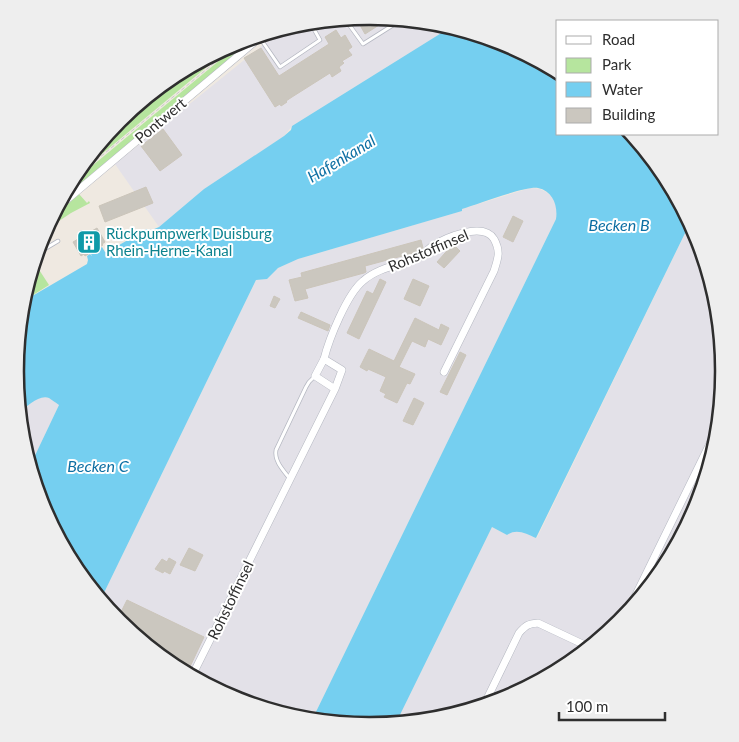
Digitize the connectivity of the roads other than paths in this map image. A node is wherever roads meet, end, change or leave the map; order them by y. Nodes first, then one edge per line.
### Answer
1 (350, 26) edge
2 (392, 26) edge
3 (314, 30) edge
4 (265, 42) edge
5 (248, 48) edge
6 (71, 196) edge
7 (58, 240) dead end
8 (47, 247) edge
9 (324, 359) junction
10 (444, 372) dead end
11 (316, 376) junction
12 (335, 389) junction
13 (704, 455) edge
14 (290, 479) junction
15 (641, 585) edge
16 (581, 644) edge
17 (195, 669) edge
18 (489, 695) edge

1 - 2 lane
3 - 4 lane
5 - 6 street, Pontwert
7 - 8 lane
9 - 10 street, Rohstoffinsel
9 - 11 street, Rohstoffinsel
9 - 12 street, Rohstoffinsel
11 - 12 street
11 - 14 lane
12 - 14 street, Rohstoffinsel
13 - 15 street
14 - 17 street, Rohstoffinsel
16 - 18 street

